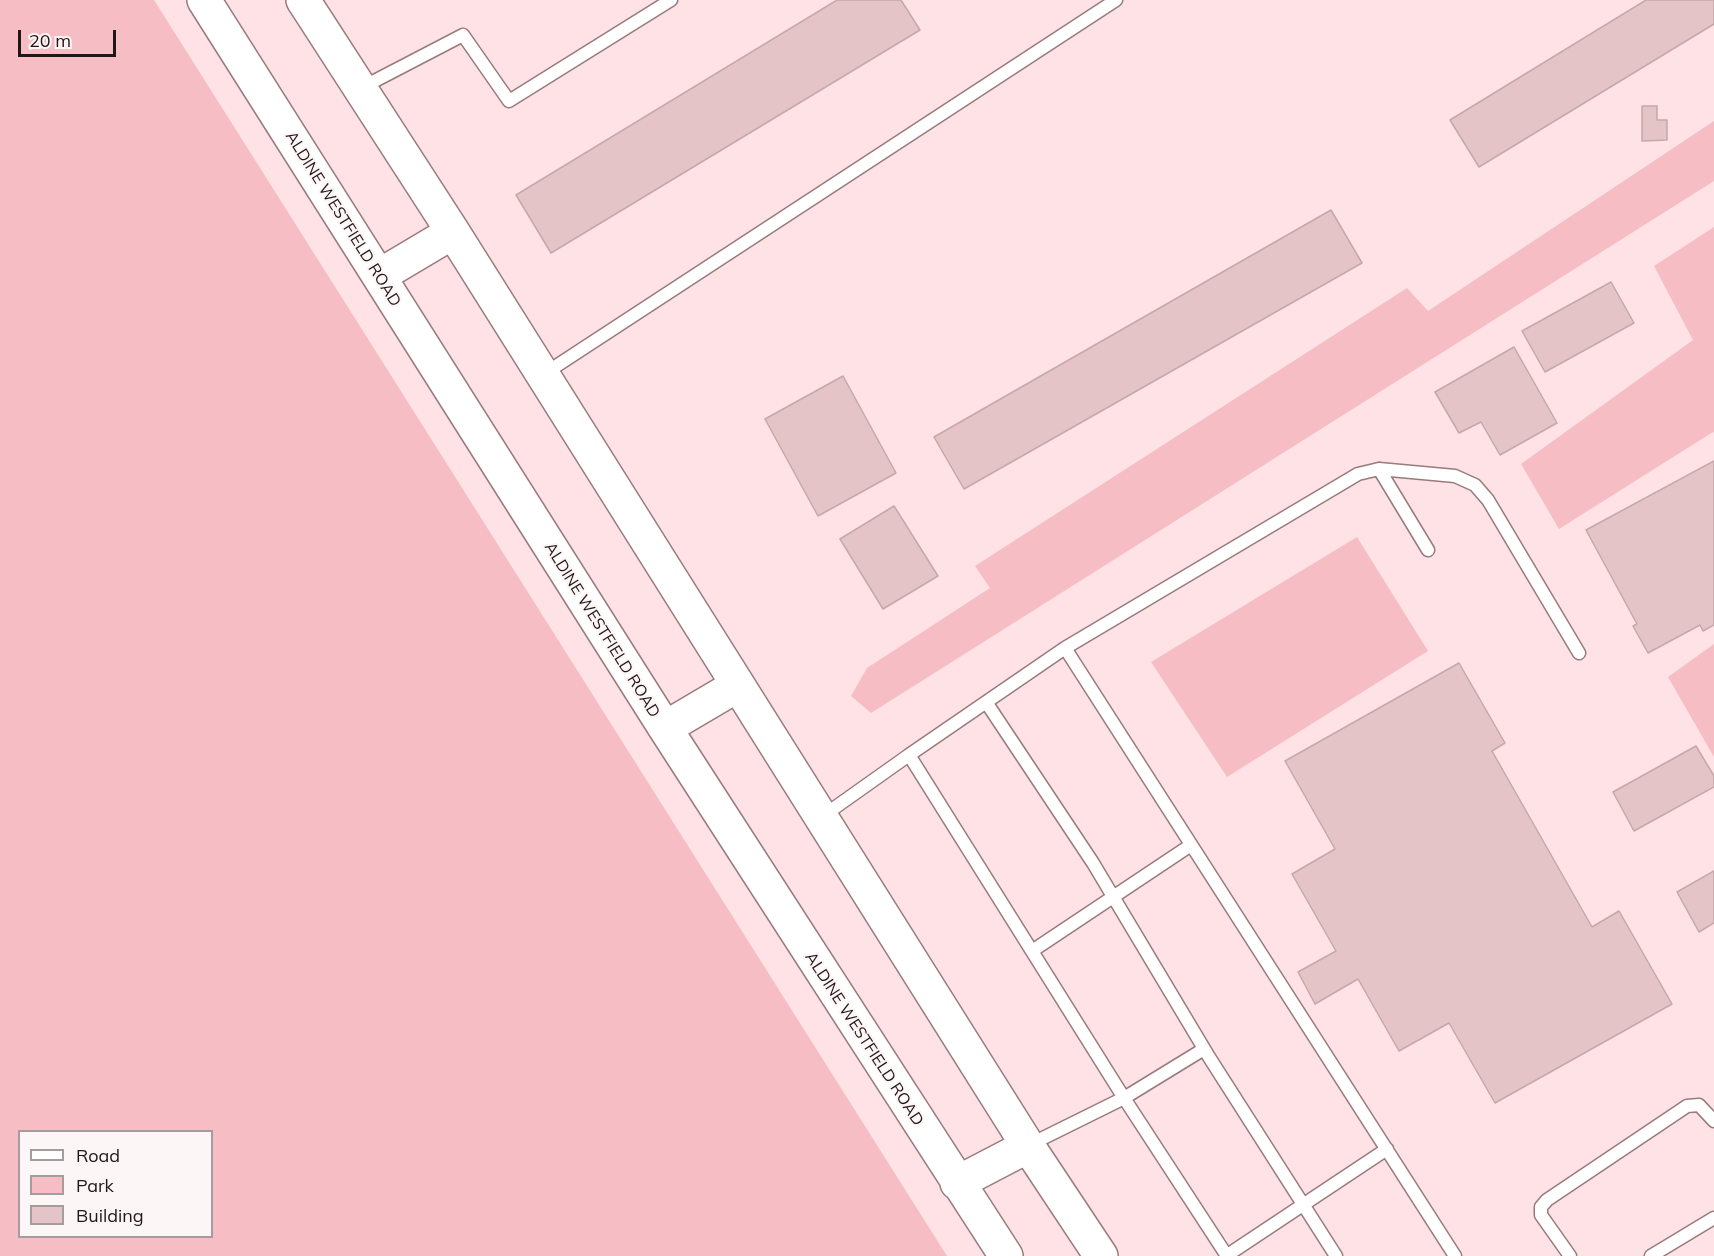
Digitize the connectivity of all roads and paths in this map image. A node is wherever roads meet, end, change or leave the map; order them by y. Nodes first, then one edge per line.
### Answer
1 (204, 0) edge
2 (303, 0) edge
3 (671, 0) edge
4 (1116, 0) edge
5 (360, 88) junction
6 (453, 232) junction
7 (379, 276) junction
8 (543, 374) junction
9 (1379, 470) junction
10 (1428, 549) dead end
11 (1065, 648) junction
12 (1579, 653) dead end
13 (738, 686) junction
14 (986, 702) junction
15 (665, 729) junction
16 (909, 755) junction
17 (822, 817) junction
18 (1191, 845) junction
19 (1112, 896) junction
20 (1032, 951) junction
21 (1204, 1049) junction
22 (1124, 1098) junction
23 (1714, 1122) edge
24 (1028, 1146) junction
25 (1387, 1149) junction
26 (957, 1183) junction
27 (1303, 1205) junction
28 (1714, 1218) edge
29 (1006, 1256) edge
30 (1101, 1256) edge
31 (1227, 1256) edge
32 (1336, 1256) edge
33 (1455, 1256) edge
34 (1570, 1256) edge
35 (1651, 1256) edge

1 - 7 main road, ALDINE WESTFIELD ROAD
2 - 5 main road
3 - 5 lane
4 - 8 lane
5 - 6 main road
6 - 7 main road
6 - 8 main road
7 - 15 main road, ALDINE WESTFIELD ROAD
8 - 13 main road
9 - 10 lane
9 - 11 lane
9 - 12 lane
11 - 14 lane
11 - 18 lane
13 - 15 main road
13 - 17 main road
14 - 16 lane
14 - 19 lane
15 - 26 main road, ALDINE WESTFIELD ROAD
16 - 17 lane
16 - 20 lane
17 - 24 main road
18 - 19 lane
18 - 25 lane
19 - 20 lane
19 - 21 lane
20 - 22 lane
21 - 22 lane
21 - 27 lane
22 - 24 lane
22 - 31 lane
23 - 34 lane
24 - 26 main road
24 - 30 main road
25 - 27 lane
25 - 33 lane
26 - 29 main road, ALDINE WESTFIELD ROAD
27 - 31 lane
27 - 32 lane
28 - 35 lane

